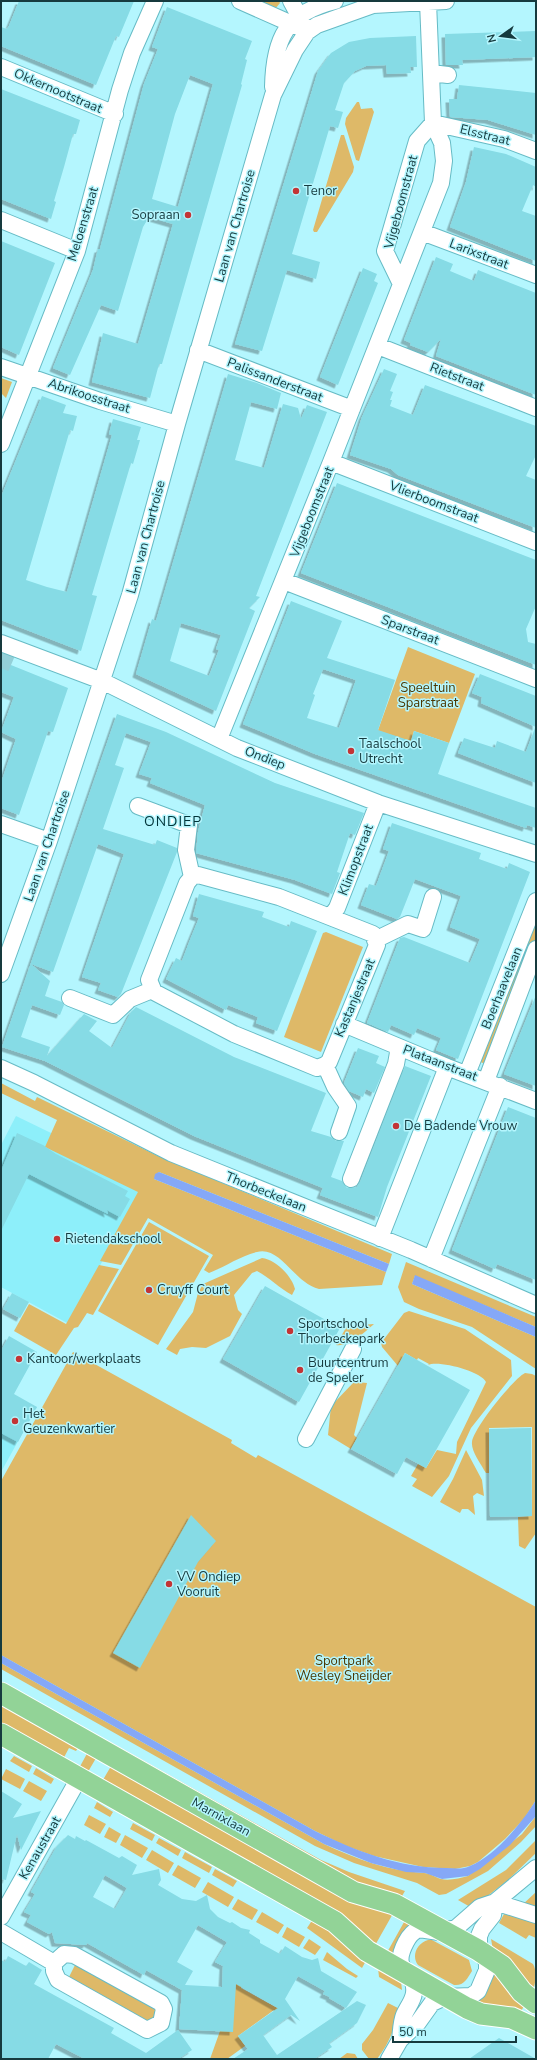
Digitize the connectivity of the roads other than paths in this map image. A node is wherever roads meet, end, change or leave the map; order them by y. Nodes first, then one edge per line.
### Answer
1 (155, 1) edge
2 (240, 1) edge
3 (291, 1) edge
4 (335, 1) edge
5 (446, 1) edge
6 (428, 2) edge
7 (368, 3) edge
8 (295, 20) junction
9 (307, 32) junction
10 (1, 67) edge
11 (448, 75) dead end
12 (426, 79) junction
13 (273, 95) junction
14 (115, 114) junction
15 (432, 123) junction
16 (536, 151) edge
17 (1, 220) edge
18 (422, 232) junction
19 (77, 251) junction
20 (536, 275) edge
21 (401, 284) junction
22 (378, 346) junction
23 (198, 350) junction
24 (1, 366) edge
25 (29, 376) junction
26 (536, 408) edge
27 (352, 409) junction
28 (177, 424) junction
29 (1, 444) edge
30 (332, 462) junction
31 (536, 542) edge
32 (284, 580) junction
33 (1, 643) edge
34 (536, 679) edge
35 (102, 681) junction
36 (219, 739) junction
37 (378, 803) junction
38 (138, 806) dead end
39 (1, 824) edge
40 (49, 841) junction
41 (536, 854) edge
42 (192, 877) junction
43 (432, 897) dead end
44 (536, 901) edge
45 (331, 916) junction
46 (375, 940) junction
47 (536, 950) edge
48 (1, 974) edge
49 (152, 990) junction
50 (70, 998) dead end
51 (344, 1024) junction
52 (399, 1047) junction
53 (325, 1065) junction
54 (447, 1067) junction
55 (1, 1068) edge
56 (467, 1074) junction
57 (493, 1084) junction
58 (536, 1100) edge
59 (339, 1132) dead end
60 (351, 1180) dead end
61 (380, 1238) junction
62 (431, 1259) junction
63 (536, 1305) edge
64 (353, 1349) dead end
65 (306, 1439) dead end
66 (1, 1693) edge
67 (1, 1734) edge
68 (79, 1778) junction
69 (536, 1868) edge
70 (495, 1902) junction
71 (536, 1915) edge
72 (1, 1917) edge
73 (1, 1932) edge
74 (445, 1932) junction
75 (485, 1954) junction
76 (54, 1963) junction
77 (408, 1974) junction
78 (450, 1997) junction
79 (536, 2003) edge
80 (536, 2029) edge
81 (400, 2040) junction
82 (389, 2059) edge

1 - 14 street, Meloenstraat
2 - 8 street
3 - 8 street
4 - 8 street
5 - 6 street
6 - 7 street
6 - 12 street, Vijgeboomstraat
7 - 9 street
8 - 9 street
8 - 13 street, Laan van Chartroise
9 - 13 street, Laan van Chartroise
10 - 14 street, Okkernootstraat
11 - 12 street
12 - 15 street, Vijgeboomstraat
13 - 23 street, Laan van Chartroise
14 - 19 street, Meloenstraat
15 - 16 street, Elsstraat
15 - 18 street, Vijgeboomstraat
15 - 21 street, Vijgeboomstraat
17 - 19 street
18 - 20 street, Larixstraat
18 - 21 street, Vijgeboomstraat
19 - 25 street, Meloenstraat
21 - 22 street, Vijgeboomstraat
22 - 26 street, Rietstraat
22 - 27 street, Vijgeboomstraat
23 - 27 street, Palissanderstraat
23 - 28 street, Laan van Chartroise
24 - 25 street, Abrikoosstraat
25 - 28 street, Abrikoosstraat
25 - 29 street, Meloenstraat
27 - 30 street, Vijgeboomstraat
28 - 35 street, Laan van Chartroise
30 - 31 street, Vlierboomstraat
30 - 32 street, Vijgeboomstraat
32 - 34 street, Sparstraat
32 - 36 street, Vijgeboomstraat
33 - 35 street, Ondiep
35 - 36 street, Ondiep
35 - 40 street, Laan van Chartroise
36 - 37 street, Ondiep
37 - 41 street, Ondiep
37 - 45 street, Klimopstraat
38 - 42 street
39 - 40 street
40 - 48 street, Laan van Chartroise
42 - 45 street
42 - 49 street
43 - 46 street
44 - 56 street, Boerhaavelaan
45 - 46 street
46 - 51 street, Kastanjestraat
47 - 57 street, Boerhaavelaan
49 - 50 street
49 - 53 street
51 - 52 street, Plataanstraat
51 - 53 street, Kastanjestraat
52 - 54 street, Plataanstraat
52 - 60 street
53 - 59 street
54 - 56 street, Plataanstraat
54 - 61 street
55 - 61 street, Thorbeckelaan
56 - 57 street, Plataanstraat
57 - 58 street, Plataanstraat
57 - 62 street, Boerhaavelaan
61 - 62 street, Thorbeckelaan
62 - 63 street, Thorbeckelaan
64 - 65 street
66 - 74 main road, Marnixlaan
67 - 68 main road
68 - 72 street, Kenaustraat
68 - 77 main road
69 - 70 street
70 - 71 street
70 - 74 street
70 - 75 street
73 - 76 street
74 - 75 main road, Marnixlaan
74 - 77 street, Marnixlaan
75 - 78 street
75 - 79 main road, Marnixlaan
76 - 76 street
77 - 78 main road
77 - 81 street, Marnixlaan
78 - 80 main road
78 - 81 street
81 - 82 street

